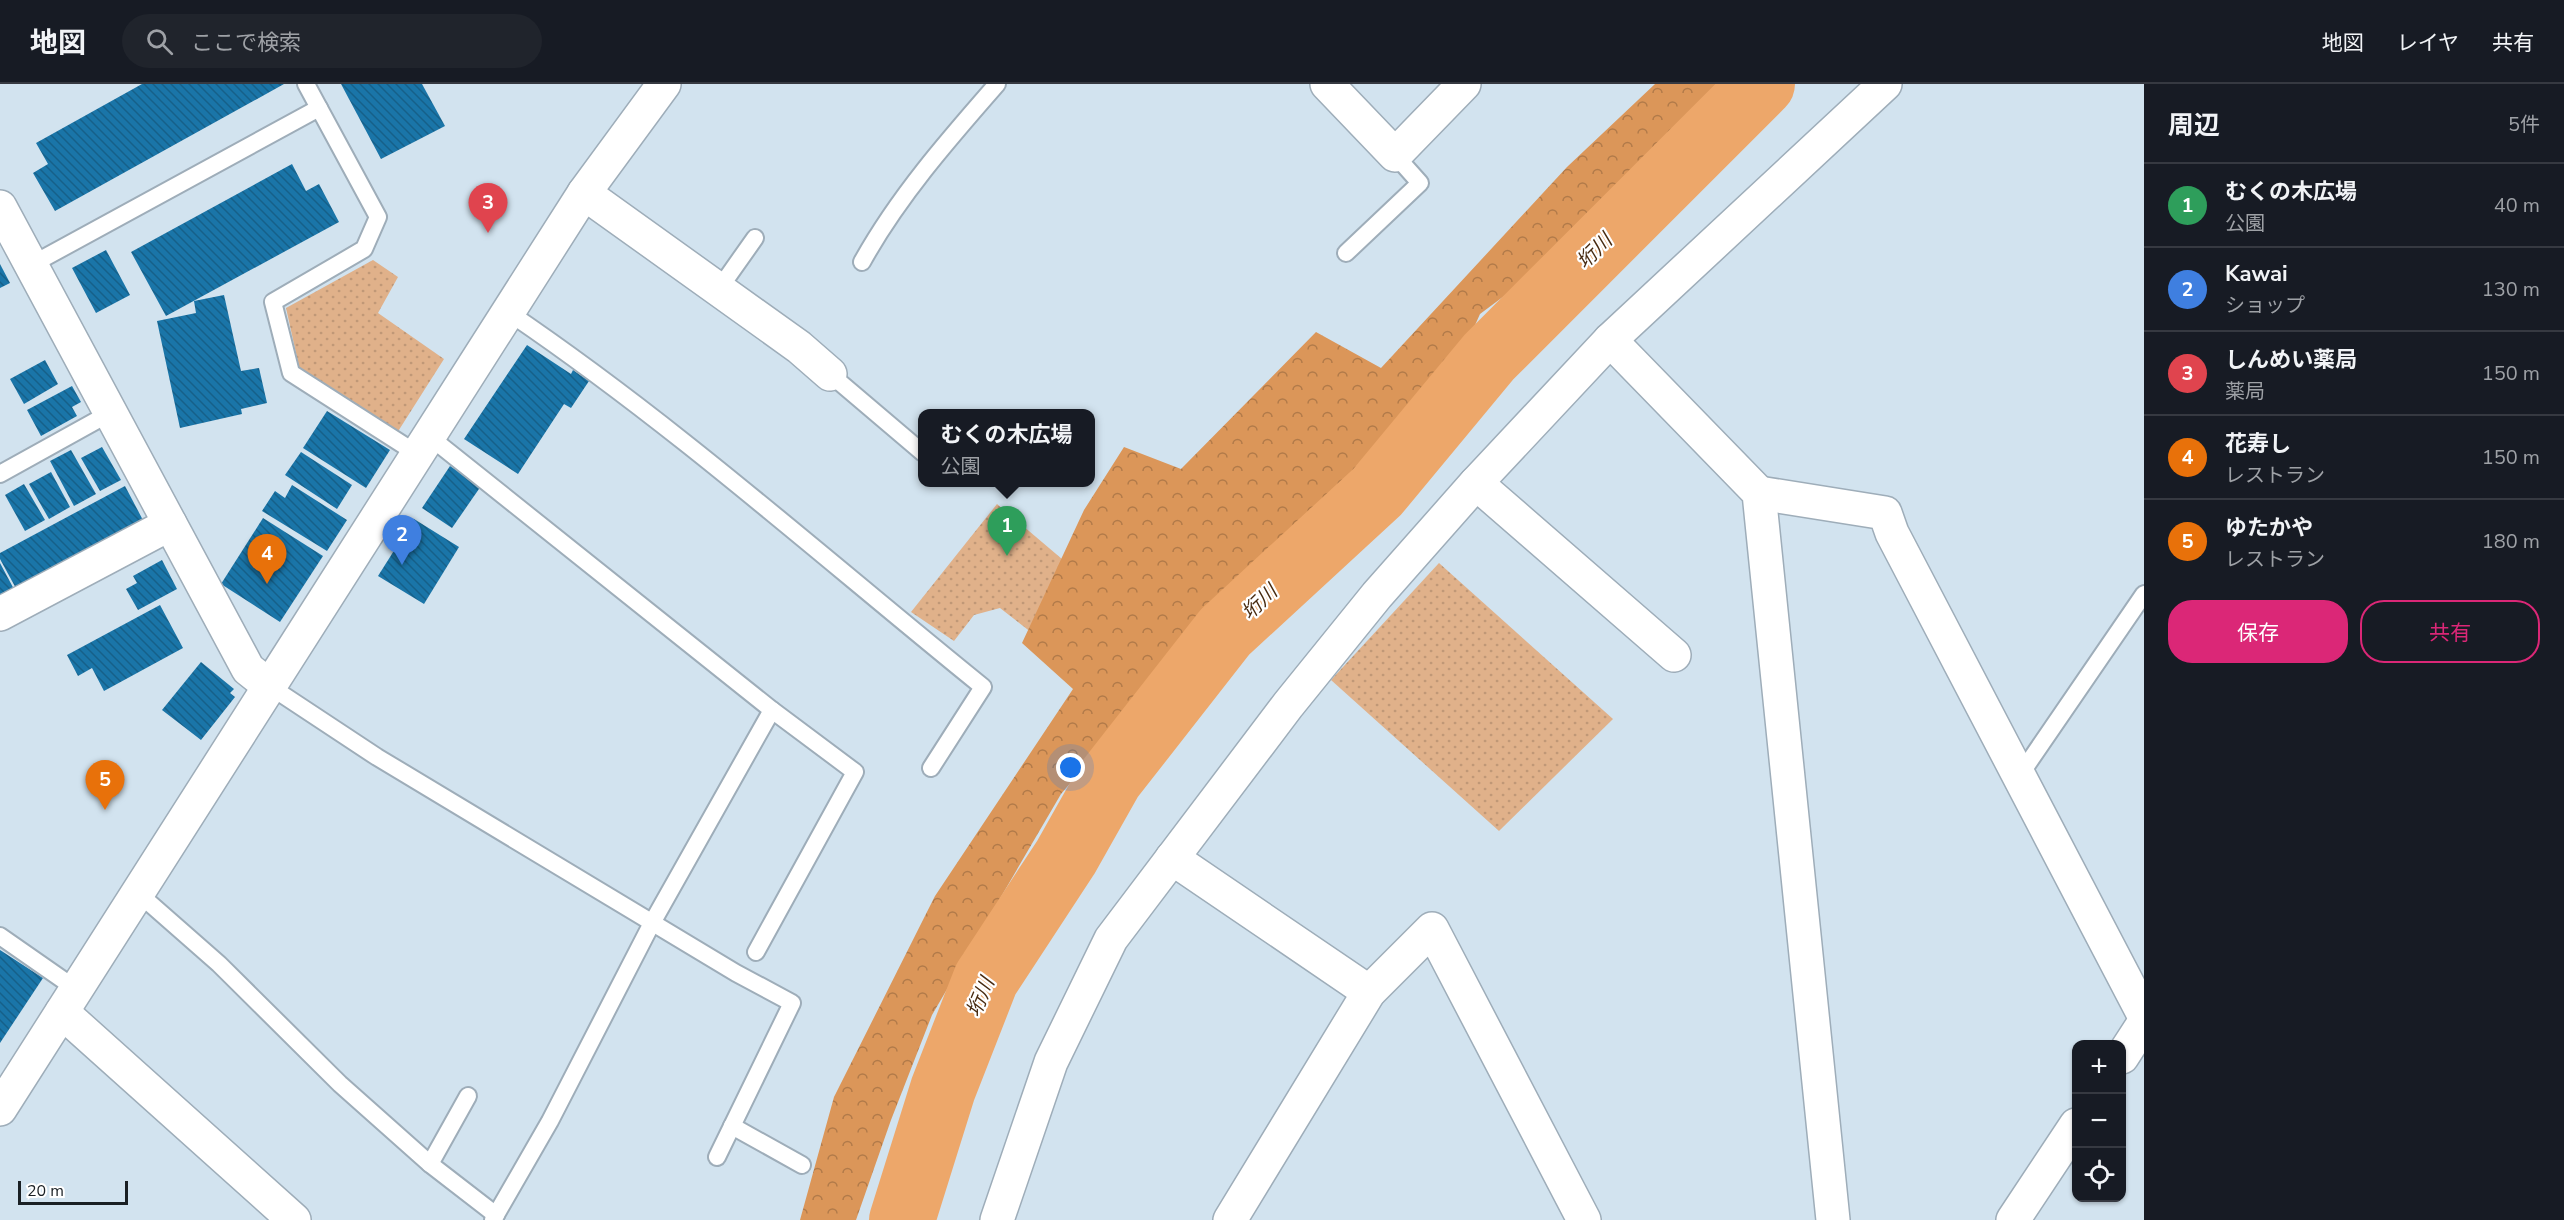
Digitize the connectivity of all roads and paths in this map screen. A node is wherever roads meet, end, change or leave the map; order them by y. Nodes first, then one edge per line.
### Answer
1 (306, 84) edge
2 (664, 84) edge
3 (997, 84) edge
4 (1327, 84) edge
5 (1464, 84) edge
6 (1885, 84) edge
7 (319, 108) junction
8 (1395, 155) junction
9 (584, 193) junction
10 (0, 207) edge
11 (755, 238) dead end
12 (1346, 253) dead end
13 (862, 262) dead end
14 (31, 266) junction
15 (719, 290) junction
16 (508, 312) junction
17 (1610, 340) junction
18 (830, 374) joint
19 (110, 413) junction
20 (424, 446) junction
21 (918, 449) edge
22 (0, 474) edge
23 (1476, 483) junction
24 (1759, 493) junction
25 (170, 524) junction
26 (2144, 594) edge
27 (0, 614) edge
28 (1674, 655) dead end
29 (268, 685) junction
30 (772, 710) junction
31 (931, 768) dead end
32 (2020, 775) junction
33 (1172, 858) junction
34 (136, 892) junction
35 (652, 922) junction
36 (0, 936) edge
37 (756, 952) dead end
38 (1368, 992) junction
39 (69, 1000) junction
40 (2144, 1015) edge
41 (2144, 1023) edge
42 (2126, 1050) edge
43 (468, 1096) dead end
44 (0, 1109) edge
45 (732, 1126) junction
46 (2072, 1131) edge
47 (717, 1157) dead end
48 (430, 1164) junction
49 (802, 1165) dead end
50 (495, 1217) edge
51 (294, 1220) edge
52 (997, 1220) edge
53 (1230, 1220) edge
54 (1584, 1220) edge
55 (1833, 1220) edge
56 (2013, 1220) edge

1 - 7 lane
2 - 9 street
3 - 13 lane
4 - 8 street
5 - 8 street
6 - 17 street
7 - 14 lane
7 - 20 lane
8 - 12 lane
9 - 15 street
9 - 16 street
10 - 14 street
11 - 15 lane
14 - 19 street
15 - 18 street
16 - 20 street
16 - 31 lane
17 - 23 street
17 - 24 street
18 - 21 lane
19 - 22 lane
19 - 25 street
20 - 29 street
20 - 30 lane
23 - 28 street
23 - 33 street
24 - 32 street
24 - 55 street
25 - 27 street
25 - 29 street
26 - 32 lane
29 - 34 street
29 - 35 lane
30 - 35 lane
30 - 37 lane
32 - 40 street
33 - 38 street
33 - 52 street
34 - 39 street
34 - 48 lane
35 - 45 lane
35 - 50 lane
36 - 39 lane
38 - 53 street
38 - 54 street
39 - 44 street
39 - 51 street
41 - 42 street
43 - 48 lane
45 - 47 lane
45 - 49 lane
46 - 56 street
48 - 50 lane

